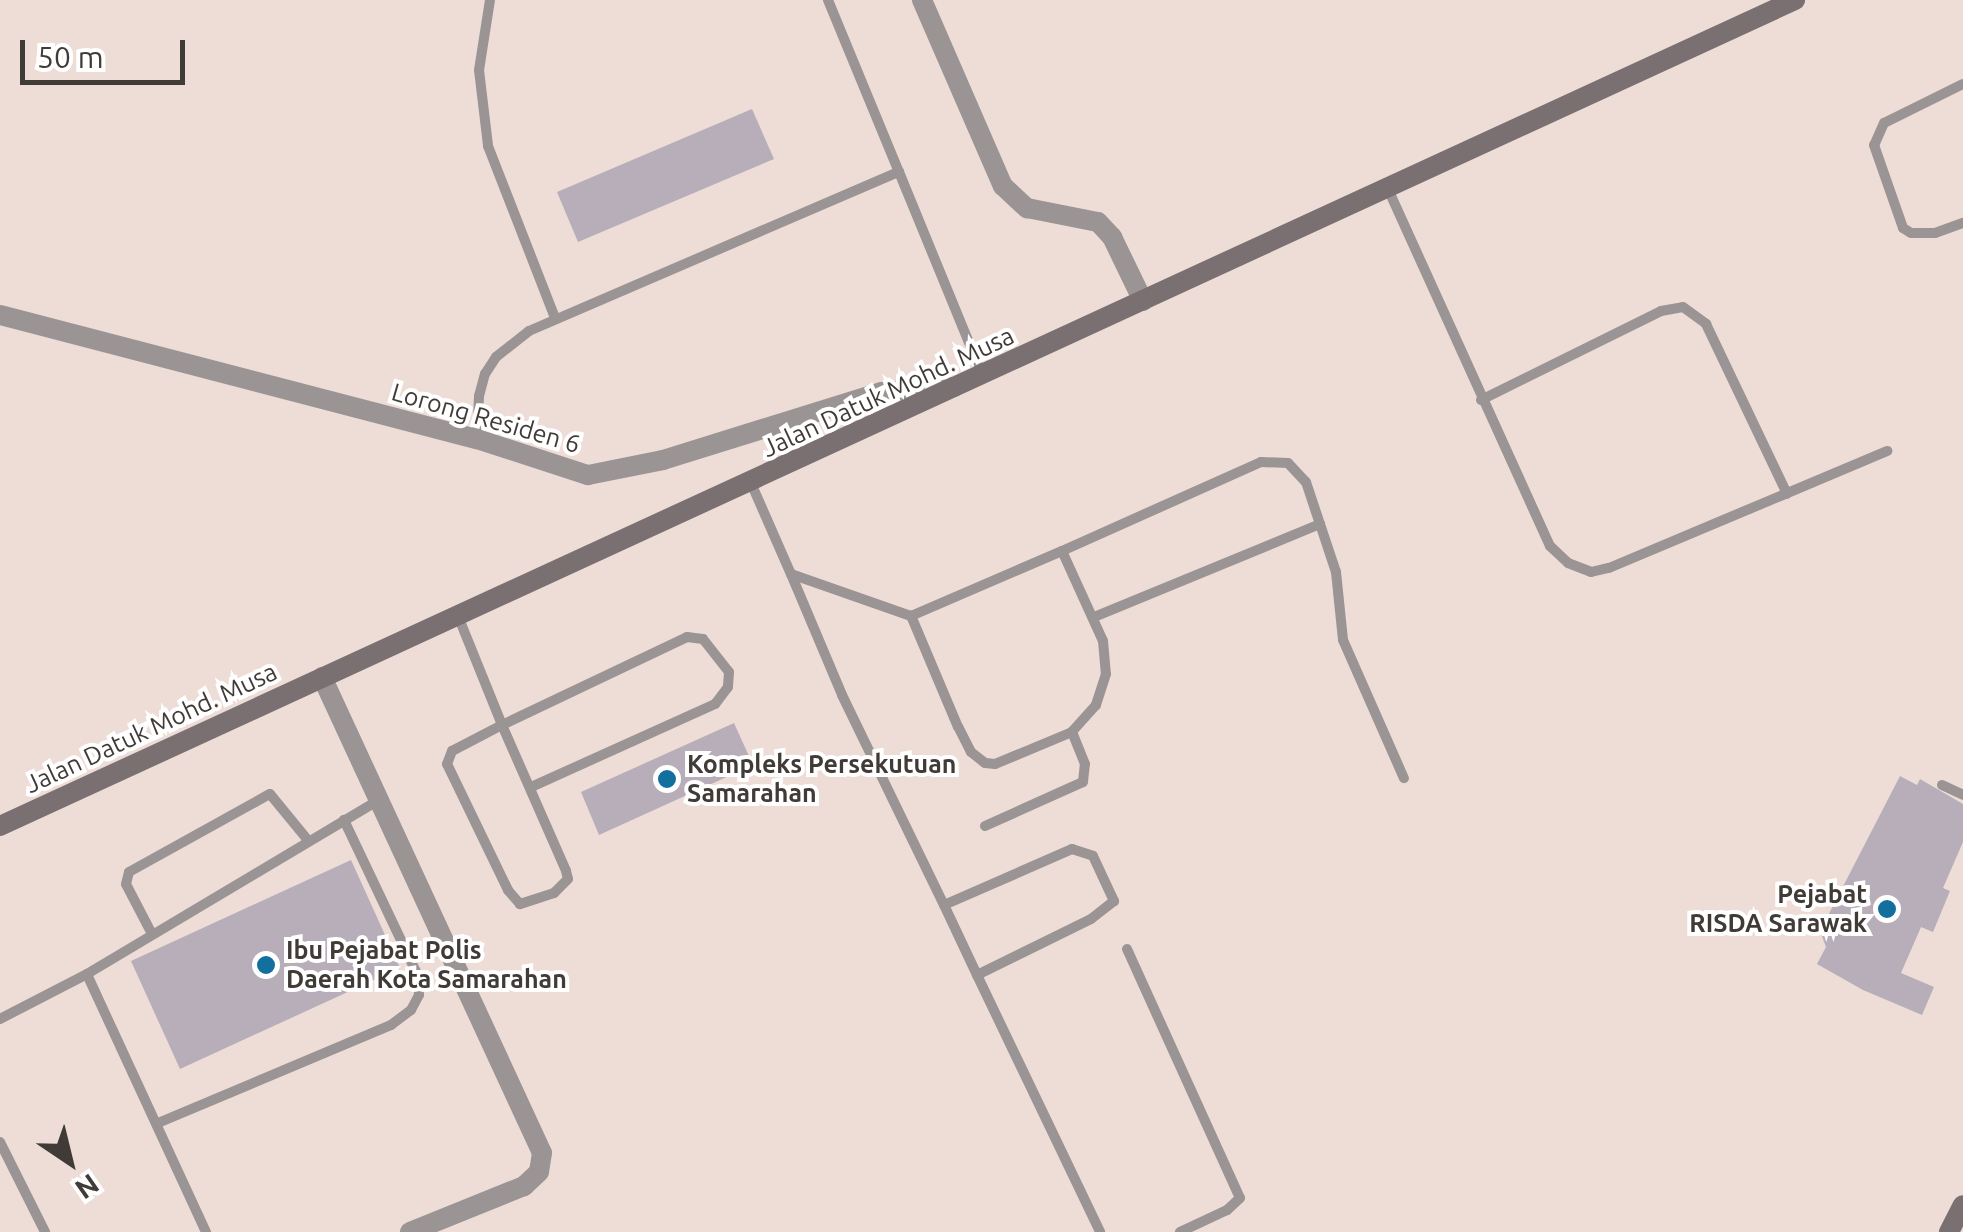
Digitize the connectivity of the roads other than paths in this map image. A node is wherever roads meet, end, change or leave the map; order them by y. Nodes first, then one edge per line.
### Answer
1 (490, 0) edge
2 (828, 0) edge
3 (922, 0) edge
4 (1796, 0) edge
5 (1963, 84) edge
6 (899, 172) junction
7 (1388, 189) junction
8 (1963, 223) edge
9 (1144, 300) junction
10 (0, 315) edge
11 (554, 318) junction
12 (982, 375) junction
13 (957, 387) junction
14 (1481, 400) junction
15 (477, 439) junction
16 (1888, 451) dead end
17 (751, 483) junction
18 (1787, 494) junction
19 (1320, 524) junction
20 (1062, 551) junction
21 (791, 574) junction
22 (457, 614) junction
23 (911, 616) junction
24 (1094, 617) junction
25 (322, 676) junction
26 (502, 726) junction
27 (1072, 732) junction
28 (1404, 778) dead end
29 (1942, 785) dead end
30 (531, 787) junction
31 (1963, 795) edge
32 (382, 798) junction
33 (344, 820) junction
34 (0, 826) edge
35 (985, 826) dead end
36 (307, 840) junction
37 (944, 905) junction
38 (152, 934) junction
39 (1127, 949) dead end
40 (87, 974) junction
41 (977, 975) junction
42 (0, 1019) edge
43 (158, 1123) junction
44 (0, 1142) edge
45 (1963, 1205) edge
46 (451, 1223) edge
47 (45, 1232) edge
48 (206, 1232) edge
49 (410, 1232) edge
50 (1100, 1232) edge
51 (1180, 1232) edge
52 (1950, 1232) edge

1 - 11 lane
2 - 6 lane
3 - 9 street
4 - 7 main road, Jalan Datuk Mohd. Musa
5 - 8 lane
6 - 11 lane
6 - 12 lane
7 - 9 main road, Jalan Datuk Mohd. Musa
7 - 14 lane
9 - 12 main road, Jalan Datuk Mohd. Musa
10 - 15 street, Lorong Residen 6
11 - 15 lane
12 - 13 main road, Jalan Datuk Mohd. Musa
13 - 15 street, Lorong Residen 6
13 - 17 main road, Jalan Datuk Mohd. Musa
14 - 18 lane
14 - 18 lane
16 - 18 lane
17 - 21 lane
17 - 22 main road, Jalan Datuk Mohd. Musa
19 - 20 lane
19 - 24 lane
19 - 28 lane
20 - 23 lane
20 - 24 lane
21 - 23 lane
21 - 37 lane
22 - 25 main road, Jalan Datuk Mohd. Musa
22 - 26 lane
23 - 27 lane
24 - 27 lane
25 - 32 street
25 - 34 main road, Jalan Datuk Mohd. Musa
26 - 30 lane
26 - 30 lane
26 - 30 lane
27 - 35 lane
29 - 31 lane
32 - 33 lane
32 - 46 street
33 - 36 lane
33 - 43 lane
36 - 38 lane
36 - 38 lane
37 - 41 lane
37 - 41 lane
38 - 40 lane
39 - 51 lane
40 - 42 lane
40 - 43 lane
41 - 50 lane
43 - 48 lane
44 - 47 lane
45 - 52 main road
46 - 49 street

